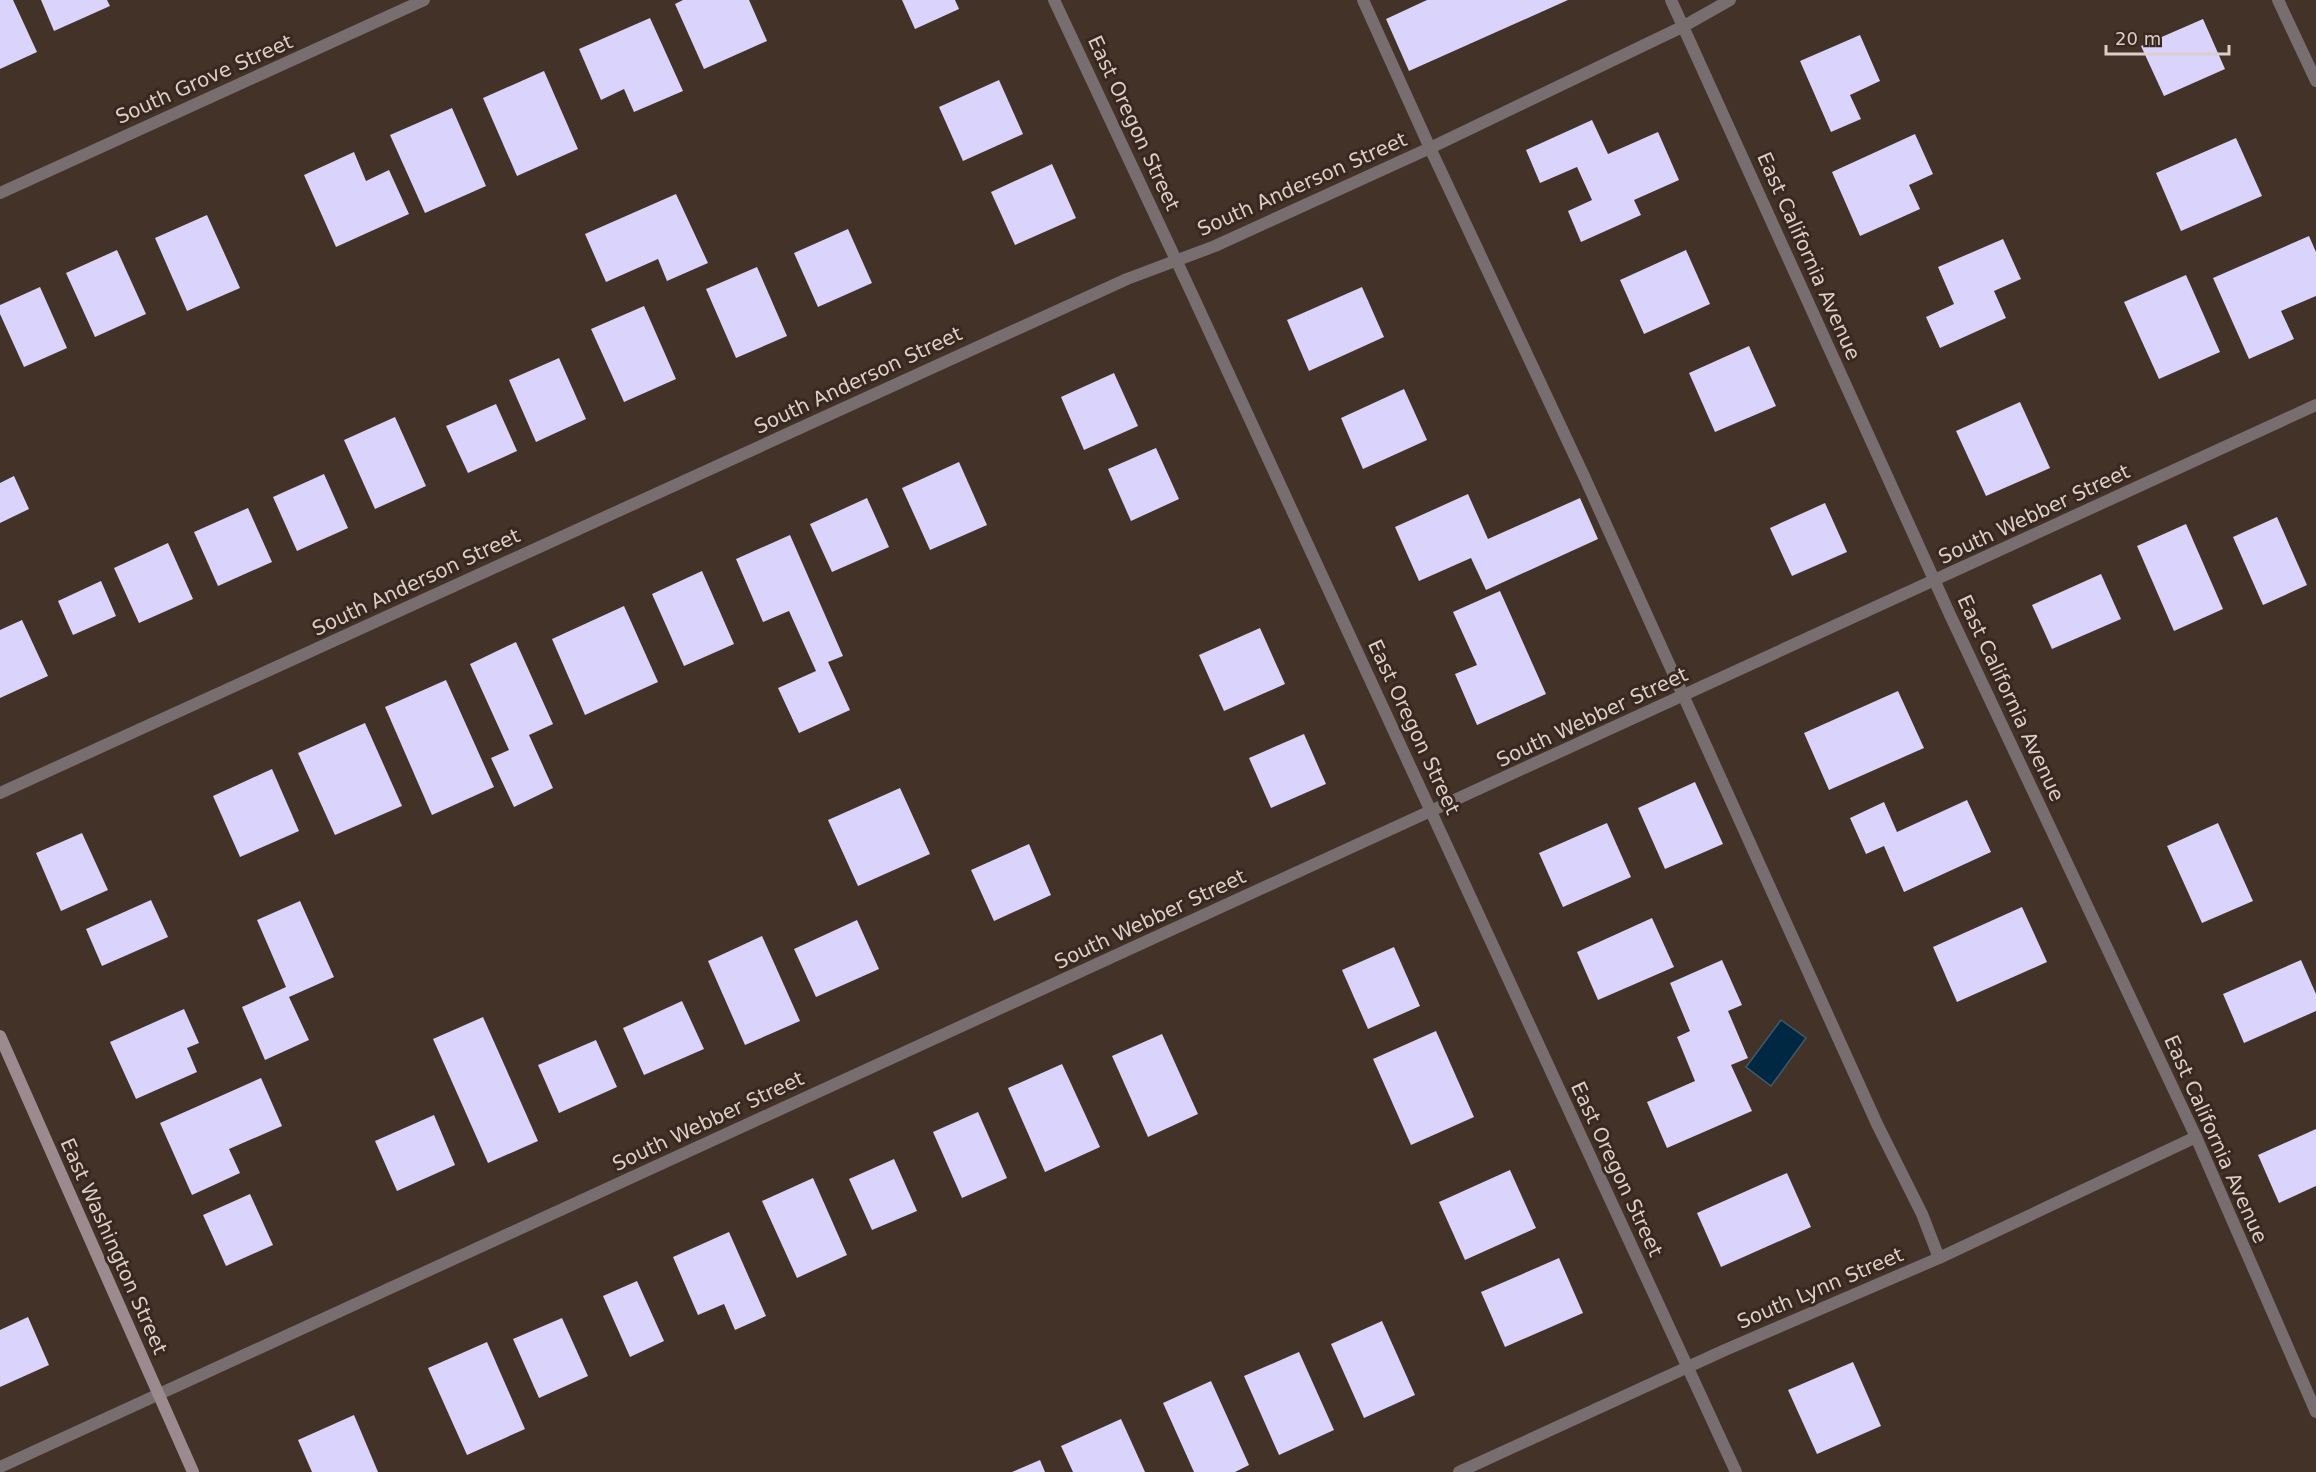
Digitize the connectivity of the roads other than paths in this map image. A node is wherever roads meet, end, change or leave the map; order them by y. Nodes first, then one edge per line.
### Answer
1 (424, 0) edge
2 (1054, 0) edge
3 (1364, 0) edge
4 (1671, 0) edge
5 (1730, 0) edge
6 (2278, 0) edge
7 (1684, 26) junction
8 (2313, 64) edge
9 (2316, 81) edge
10 (1430, 148) junction
11 (0, 193) edge
12 (1177, 261) junction
13 (2316, 405) edge
14 (1935, 581) junction
15 (1683, 697) junction
16 (0, 793) edge
17 (1432, 812) junction
18 (0, 1036) edge
19 (2196, 1137) junction
20 (1939, 1258) junction
21 (1687, 1368) junction
22 (159, 1394) junction
23 (2316, 1412) edge
24 (0, 1467) edge
25 (193, 1472) edge
26 (1460, 1472) edge
27 (1736, 1472) edge

1 - 11 street, South Grove Street
2 - 12 street, East Oregon Street
3 - 10 street
4 - 7 street, East California Avenue
5 - 7 street, South Anderson Street
6 - 8 street
7 - 10 street, South Anderson Street
7 - 14 street, East California Avenue
8 - 9 street
10 - 12 street, South Anderson Street
10 - 15 street
12 - 16 street, South Anderson Street
12 - 17 street, East Oregon Street
13 - 14 street, South Webber Street
14 - 15 street, South Webber Street
14 - 19 street, East California Avenue
15 - 17 street, South Webber Street
15 - 20 street
17 - 21 street, East Oregon Street
17 - 22 street, South Webber Street
18 - 22 main road, East Washington Street
19 - 20 street, South Lynn Street
19 - 23 street, East California Avenue
20 - 21 street, South Lynn Street
21 - 26 street, South Lynn Street
21 - 27 street, East Oregon Street
22 - 24 street, South Webber Street
22 - 25 main road, East Washington Street

